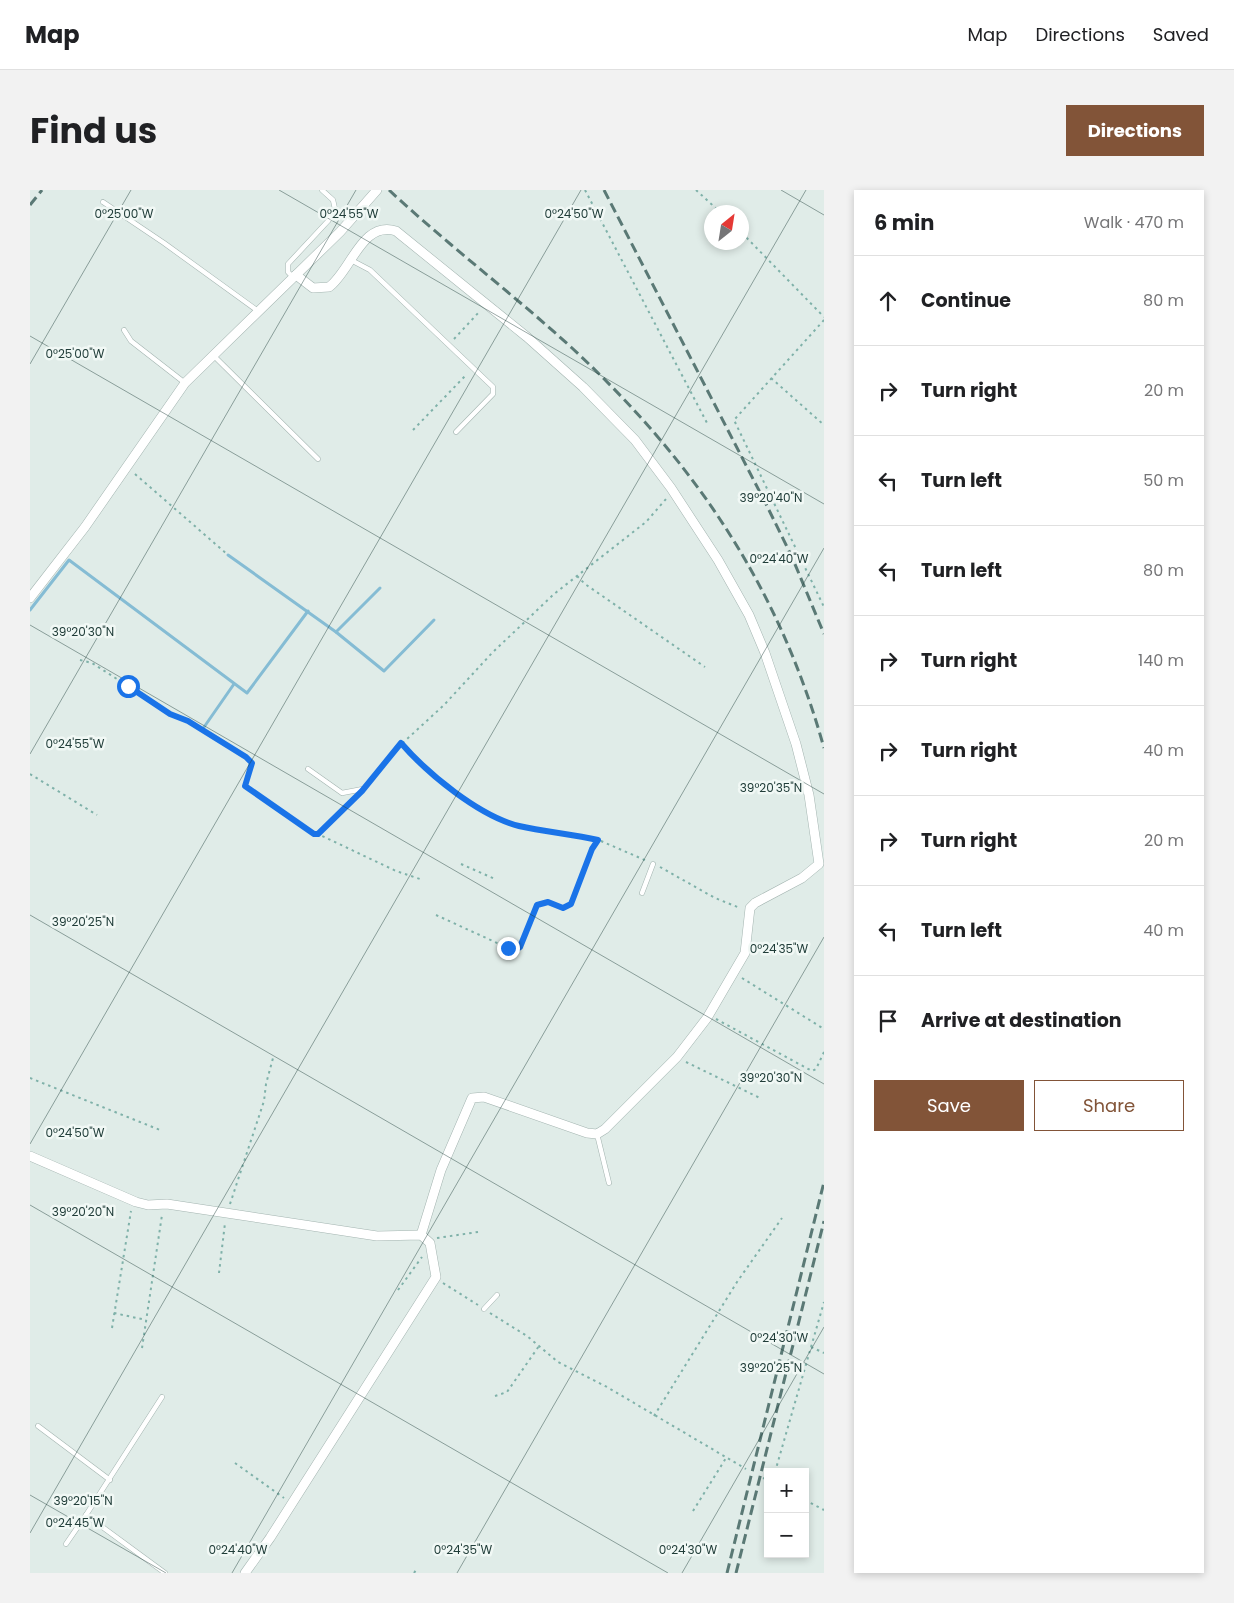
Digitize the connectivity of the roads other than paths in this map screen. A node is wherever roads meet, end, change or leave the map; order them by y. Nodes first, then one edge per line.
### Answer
1 (322, 190) edge
2 (377, 190) edge
3 (103, 202) dead end
4 (352, 260) junction
5 (295, 277) junction
6 (259, 312) junction
7 (124, 330) dead end
8 (214, 356) junction
9 (185, 383) junction
10 (456, 432) dead end
11 (318, 459) dead end
12 (30, 598) edge
13 (308, 769) dead end
14 (363, 789) road end
15 (653, 864) road end
16 (642, 893) dead end
17 (597, 1134) junction
18 (30, 1156) edge
19 (609, 1183) dead end
20 (426, 1241) junction
21 (497, 1295) dead end
22 (484, 1309) road end
23 (162, 1397) dead end
24 (38, 1426) dead end
25 (110, 1480) junction
26 (86, 1515) junction
27 (66, 1544) dead end
28 (165, 1573) edge
29 (245, 1573) edge

1 - 5 lane
2 - 5 street
3 - 6 lane
4 - 5 street
4 - 10 lane
4 - 17 street
5 - 6 street
6 - 8 street
7 - 9 lane
8 - 9 street
8 - 11 lane
9 - 12 street
13 - 14 lane
15 - 16 lane
17 - 19 lane
17 - 20 street
18 - 20 street
20 - 29 street
21 - 22 lane
23 - 25 lane
24 - 25 lane
25 - 26 lane
26 - 27 lane
26 - 28 lane

